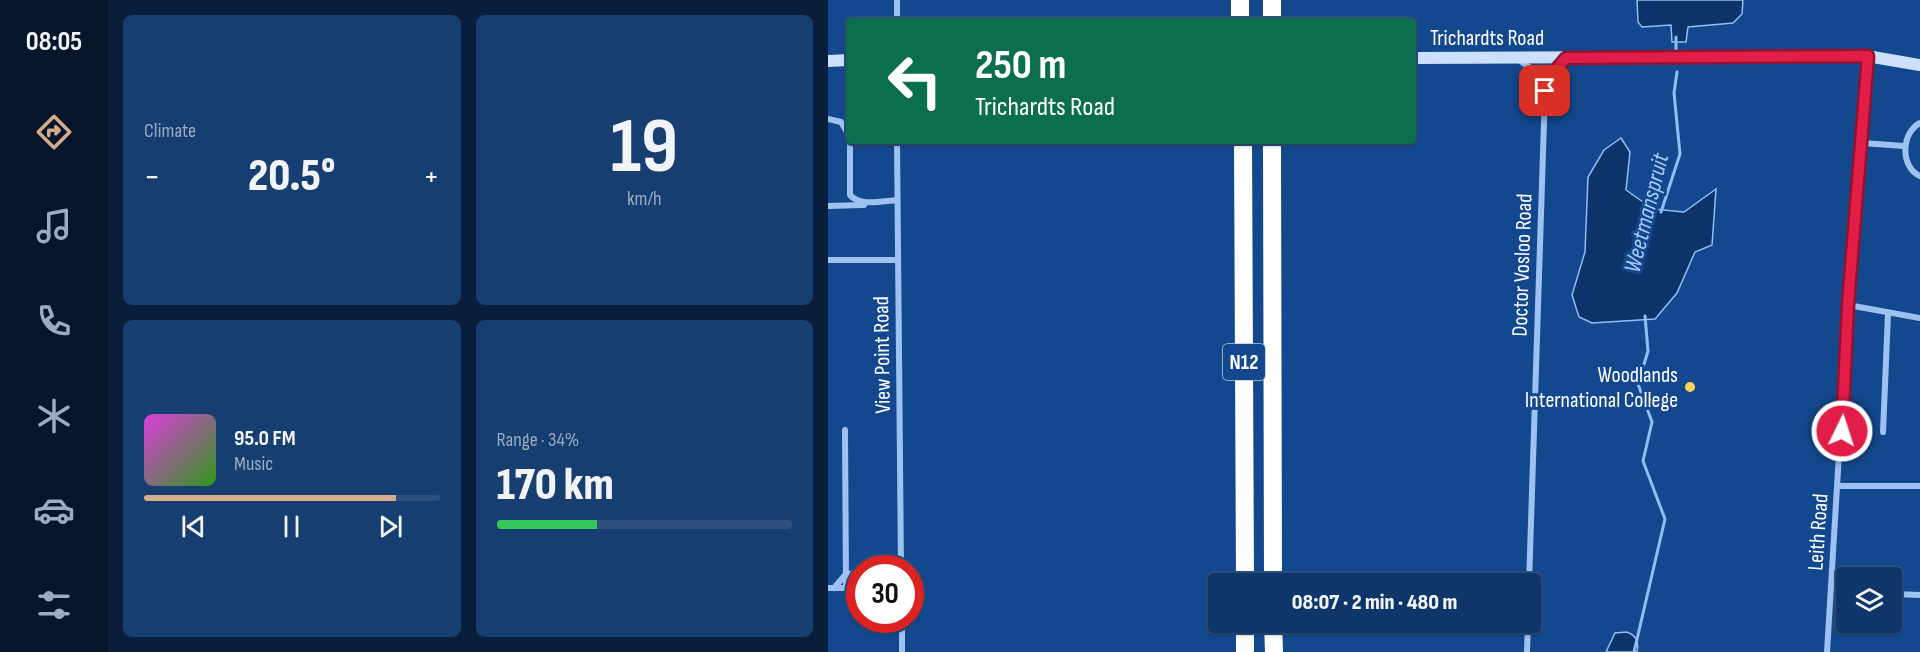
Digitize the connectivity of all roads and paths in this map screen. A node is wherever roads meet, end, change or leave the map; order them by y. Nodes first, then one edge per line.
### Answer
1 (897, 0) edge
2 (1240, 0) edge
3 (897, 18) edge
4 (1240, 18) edge
5 (1868, 56) junction
6 (1416, 58) edge
7 (1515, 58) junction
8 (1566, 58) junction
9 (846, 60) edge
10 (828, 61) edge
11 (1920, 65) edge
12 (1545, 91) junction
13 (828, 119) edge
14 (1920, 123) edge
15 (846, 129) edge
16 (1862, 143) junction
17 (848, 144) edge
18 (897, 144) edge
19 (1243, 144) edge
20 (1272, 144) edge
21 (1904, 146) junction
22 (1920, 176) edge
23 (897, 202) junction
24 (828, 206) edge
25 (828, 260) edge
26 (898, 260) junction
27 (1848, 305) junction
28 (1888, 314) junction
29 (1920, 318) edge
30 (845, 430) dead end
31 (1883, 432) dead end
32 (1838, 486) junction
33 (1920, 486) edge
34 (901, 555) edge
35 (1245, 573) edge
36 (1273, 573) edge
37 (1529, 573) edge
38 (846, 574) joint
39 (831, 588) edge
40 (846, 588) edge
41 (1902, 594) edge
42 (1920, 595) edge
43 (902, 633) edge
44 (1245, 633) edge
45 (1274, 633) edge
46 (1528, 633) edge
47 (902, 652) edge
48 (1245, 652) edge
49 (1274, 652) edge
50 (1527, 652) edge
51 (1827, 652) edge

1 - 3 street
2 - 4 highway
5 - 8 street, Trichardts Road
5 - 11 street, Trichardts Road
5 - 16 street, Leith Road
6 - 7 street, Trichardts Road
7 - 8 street, Trichardts Road
7 - 12 street
8 - 12 street, Doctor Vosloo Road
9 - 10 street
12 - 37 street, Doctor Vosloo Road
13 - 15 street
14 - 21 street
16 - 21 street
16 - 27 street, Leith Road
17 - 23 street
18 - 23 street, View Point Road
19 - 35 highway, N12
20 - 36 highway, N12
21 - 22 street
23 - 24 street
23 - 26 street, View Point Road
25 - 26 street
26 - 34 street, View Point Road
27 - 28 street
27 - 32 street, Leith Road
28 - 29 street
28 - 31 street
30 - 38 street
32 - 33 street
32 - 51 street, Leith Road
38 - 39 street
39 - 40 street
41 - 42 street
43 - 47 street
44 - 48 highway
45 - 49 highway
46 - 50 street

